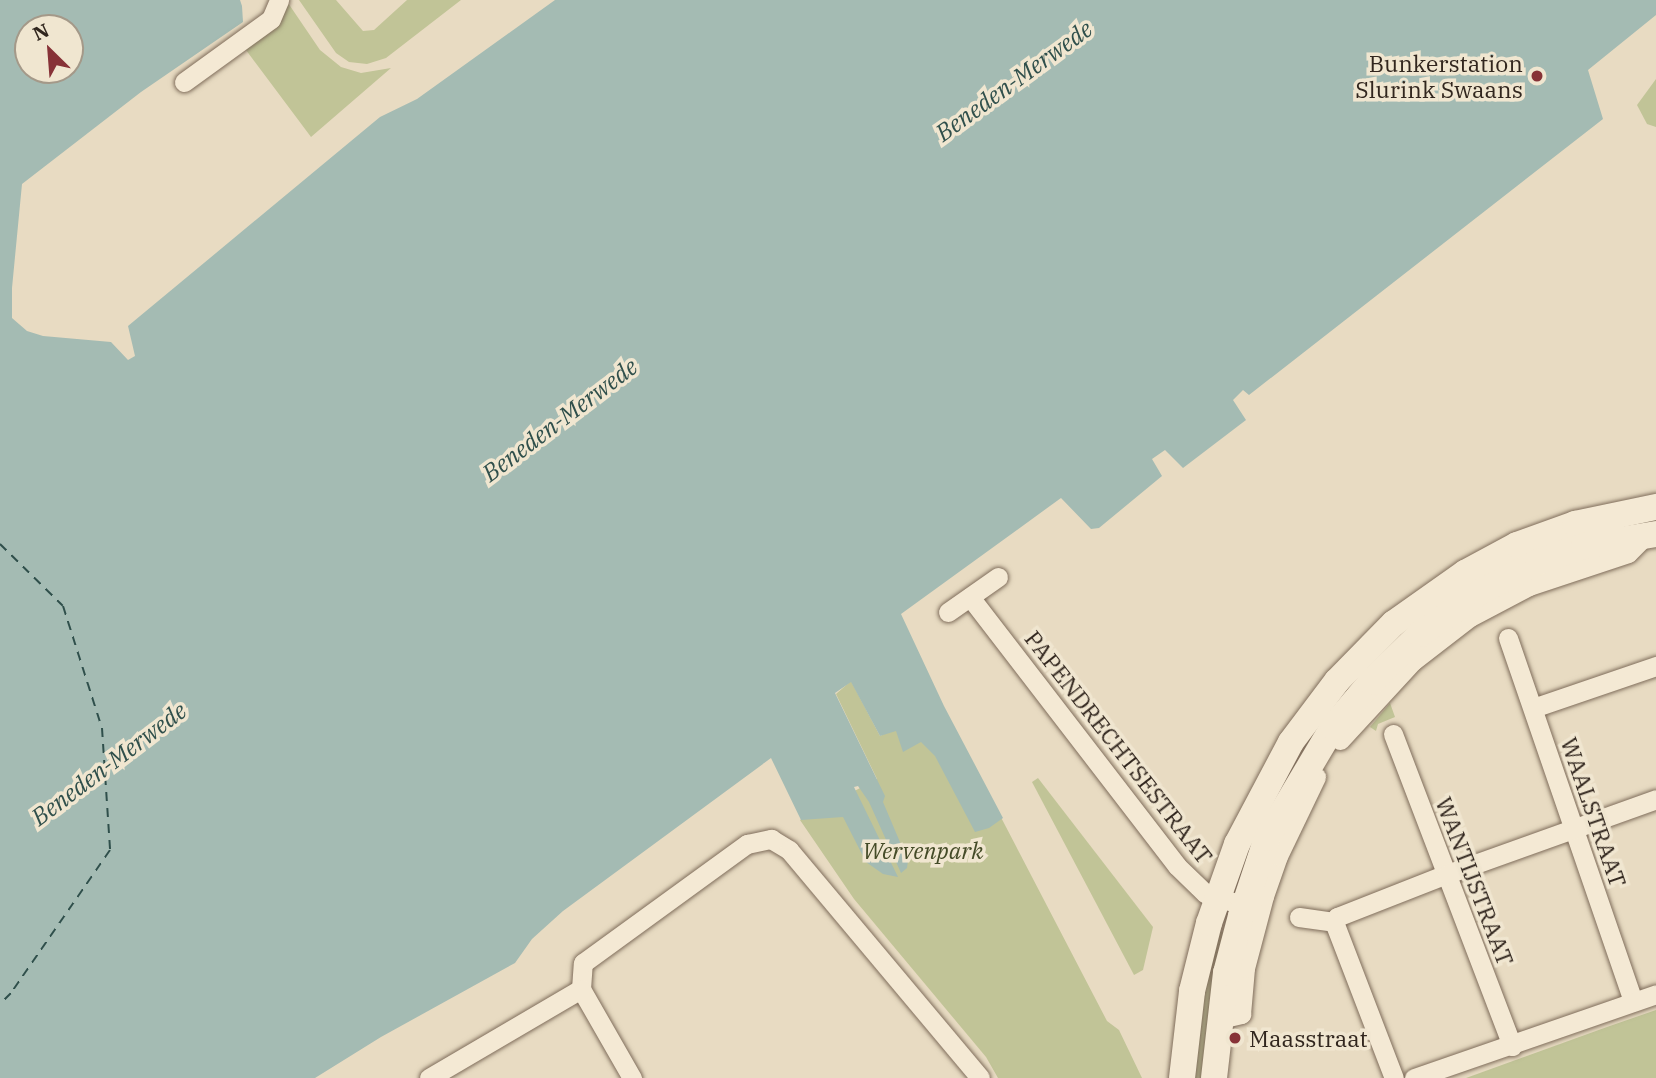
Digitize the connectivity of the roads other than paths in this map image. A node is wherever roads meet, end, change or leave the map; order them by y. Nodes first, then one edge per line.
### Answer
1 (279, 0) edge
2 (184, 82) dead end
3 (1656, 507) edge
4 (1651, 534) edge
5 (1507, 554) junction
6 (998, 577) dead end
7 (970, 597) junction
8 (948, 612) dead end
9 (1508, 638) dead end
10 (1656, 666) edge
11 (1532, 708) junction
12 (1393, 734) dead end
13 (1656, 799) edge
14 (1574, 827) junction
15 (1447, 874) junction
16 (1218, 897) junction
17 (1244, 906) junction
18 (1299, 917) dead end
19 (1334, 922) junction
20 (581, 989) junction
21 (1656, 994) edge
22 (1633, 1001) junction
23 (1220, 1019) junction
24 (1512, 1045) junction
25 (429, 1078) edge
26 (632, 1078) edge
27 (981, 1078) edge
28 (1182, 1078) edge
29 (1213, 1078) edge
30 (1394, 1078) edge
31 (1414, 1078) edge

1 - 2 street
3 - 5 main road
4 - 5 main road
4 - 23 street
5 - 16 main road
5 - 17 main road
6 - 7 street
7 - 8 street
7 - 16 street, PAPENDRECHTSESTRAAT
9 - 11 street, WAALSTRAAT
10 - 11 street
11 - 14 street, WAALSTRAAT
12 - 15 street, WANTIJSTRAAT
13 - 14 street
14 - 15 street
14 - 22 street, WAALSTRAAT
15 - 19 street
15 - 24 street, WANTIJSTRAAT
16 - 17 street, PAPENDRECHTSESTRAAT
16 - 28 main road
17 - 23 main road
18 - 19 street
19 - 30 street
20 - 25 street
20 - 26 street
20 - 27 street
21 - 22 street
22 - 24 street
23 - 29 main road
24 - 31 street

